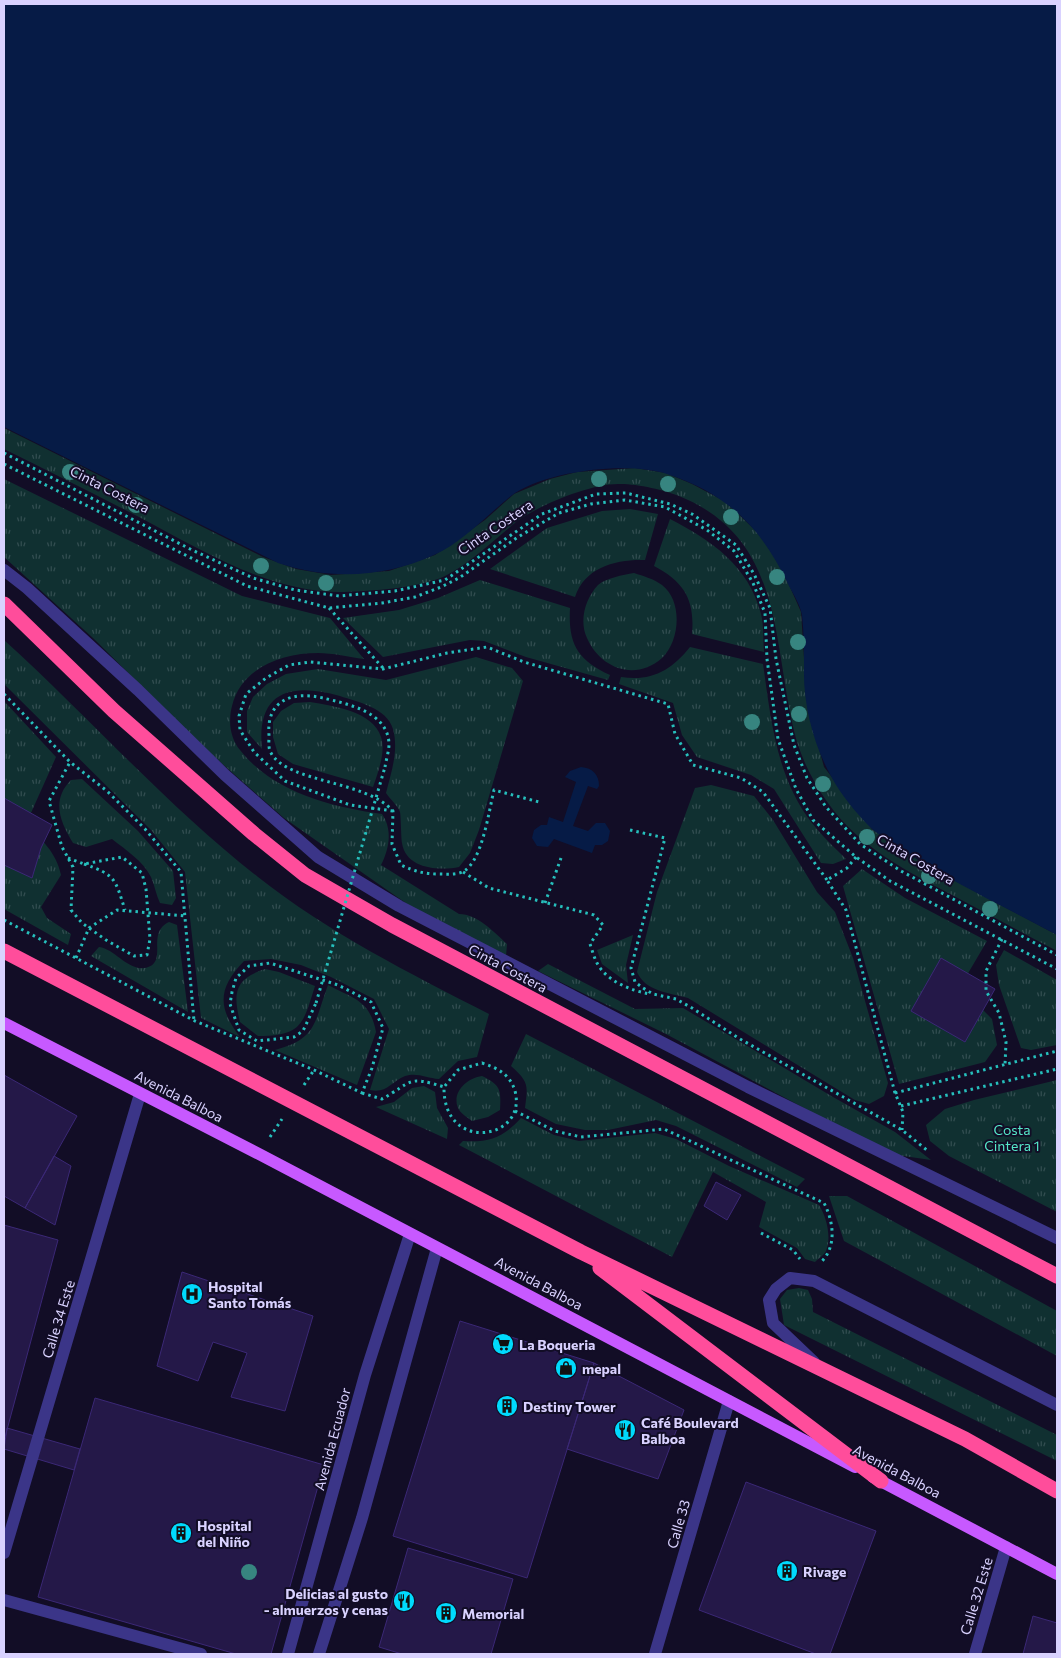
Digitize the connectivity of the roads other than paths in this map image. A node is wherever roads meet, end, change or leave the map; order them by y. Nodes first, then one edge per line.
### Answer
1 (4, 570) edge
2 (4, 604) edge
3 (4, 951) edge
4 (4, 1023) edge
5 (140, 1094) junction
6 (410, 1234) junction
7 (1057, 1238) edge
8 (437, 1248) junction
9 (582, 1252) junction
10 (1057, 1276) edge
11 (819, 1367) junction
12 (729, 1401) junction
13 (1057, 1405) edge
14 (882, 1481) junction
15 (1057, 1492) edge
16 (1006, 1547) junction
17 (4, 1553) edge
18 (1057, 1574) edge
19 (4, 1600) edge
20 (201, 1654) edge
21 (288, 1654) edge
22 (320, 1654) edge
23 (655, 1654) edge
24 (974, 1654) edge

1 - 7 street
2 - 10 highway, Cinta Costera
3 - 9 highway
4 - 5 main road, Avenida Balboa
5 - 6 main road, Avenida Balboa
5 - 17 street, Calle 34 Este
6 - 8 main road, Avenida Balboa
6 - 21 street, Avenida Ecuador
8 - 12 main road, Avenida Balboa
8 - 22 street
9 - 11 highway
9 - 14 highway
11 - 13 street
11 - 15 highway
12 - 14 main road, Avenida Balboa
12 - 23 street, Calle 33
14 - 16 main road, Avenida Balboa
16 - 18 main road, Avenida Balboa
16 - 24 street, Calle 32 Este
19 - 20 street

